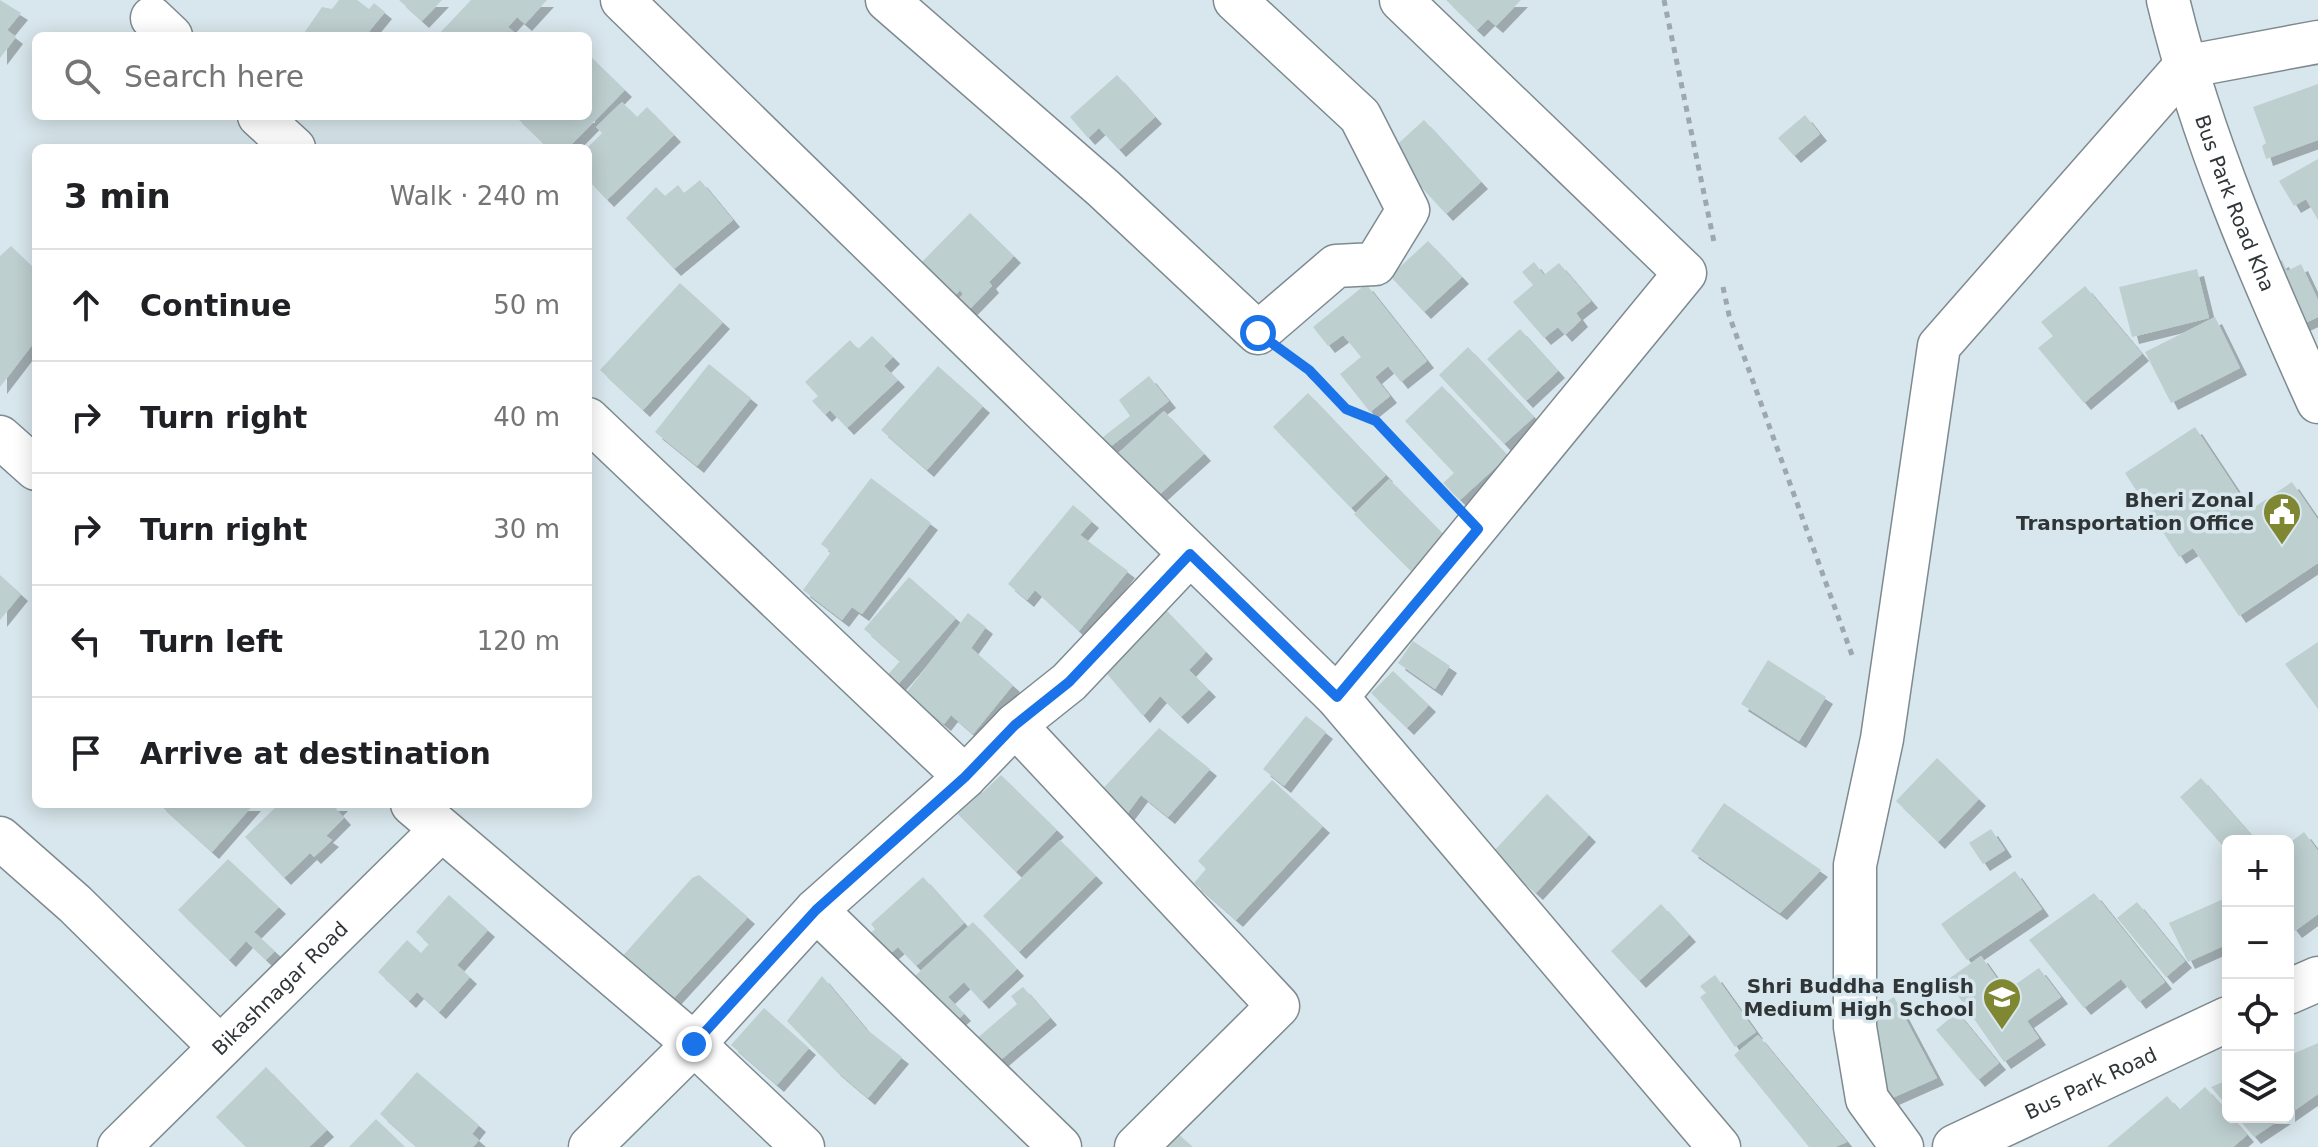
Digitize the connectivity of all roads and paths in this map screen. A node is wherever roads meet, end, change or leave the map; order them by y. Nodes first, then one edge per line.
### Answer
1 (622, 0) edge
2 (887, 0) edge
3 (1235, 0) edge
4 (1401, 0) edge
5 (1664, 0) edge
6 (2168, 0) edge
7 (2318, 42) edge
8 (2184, 67) junction
9 (263, 120) edge
10 (290, 144) edge
11 (1716, 255) dead end
12 (1722, 285) dead end
13 (1258, 333) junction
14 (2318, 402) edge
15 (592, 423) edge
16 (0, 437) edge
17 (32, 465) edge
18 (1478, 529) junction
19 (1190, 554) junction
20 (1856, 666) dead end
21 (1337, 697) junction
22 (1015, 725) junction
23 (965, 777) junction
24 (426, 817) edge
25 (0, 838) edge
26 (816, 910) junction
27 (2318, 979) edge
28 (2294, 989) edge
29 (2222, 1022) edge
30 (694, 1044) junction
31 (220, 1047) junction
32 (119, 1147) edge
33 (590, 1147) edge
34 (803, 1147) edge
35 (1060, 1147) edge
36 (1136, 1147) edge
37 (1719, 1147) edge
38 (1902, 1147) edge
39 (1955, 1147) edge

1 - 19 street
2 - 13 street
3 - 13 street
4 - 18 street
5 - 11 path
6 - 8 street, Bus Park Road Kha
7 - 8 street
8 - 14 street, Bus Park Road Kha
8 - 38 street
9 - 10 street
12 - 20 path
13 - 18 path
15 - 23 street
16 - 17 street
18 - 21 street
19 - 21 street
19 - 22 street
21 - 37 street
22 - 23 street
22 - 36 street
23 - 26 street
24 - 30 street
24 - 31 street, Bikashnagar Road
25 - 31 street
26 - 30 street
26 - 35 street
27 - 28 main road
29 - 39 main road, Bus Park Road
30 - 33 street
30 - 34 street
31 - 32 street, Bikashnagar Road

